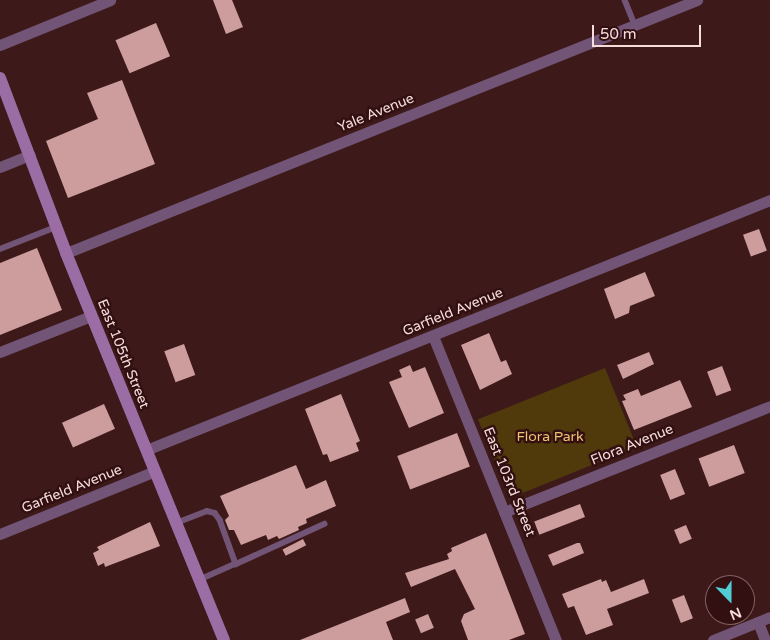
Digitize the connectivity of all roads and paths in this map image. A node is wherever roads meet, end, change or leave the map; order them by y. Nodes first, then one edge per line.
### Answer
1 (110, 0) edge
2 (625, 0) edge
3 (697, 0) edge
4 (635, 25) junction
5 (0, 45) edge
6 (0, 78) edge
7 (30, 155) junction
8 (0, 167) edge
9 (770, 200) edge
10 (56, 227) junction
11 (0, 249) edge
12 (66, 253) junction
13 (91, 316) junction
14 (433, 336) junction
15 (0, 352) edge
16 (770, 406) edge
17 (146, 450) junction
18 (155, 472) junction
19 (504, 512) junction
20 (176, 523) junction
21 (324, 524) dead end
22 (0, 534) edge
23 (236, 564) junction
24 (200, 580) junction
25 (770, 617) edge
26 (758, 622) junction
27 (221, 639) edge
28 (556, 640) edge
29 (712, 640) edge
30 (765, 640) edge

1 - 5 street
2 - 4 lane
3 - 4 street, Yale Avenue
4 - 12 street, Yale Avenue
6 - 7 main road, East 105th Street
7 - 8 street
7 - 10 main road, East 105th Street
9 - 14 street, Garfield Avenue
10 - 11 lane
10 - 12 main road, East 105th Street
12 - 13 main road, East 105th Street
13 - 15 street
13 - 17 main road, East 105th Street
14 - 17 street, Garfield Avenue
14 - 19 street, East 103rd Street
16 - 19 street, Flora Avenue
17 - 18 main road, East 105th Street
18 - 20 main road, East 105th Street
18 - 22 street, Garfield Avenue
19 - 28 street, East 103rd Street
20 - 23 lane
20 - 24 main road, East 105th Street
21 - 23 lane
23 - 24 lane
24 - 27 main road, East 105th Street
25 - 26 street
26 - 29 street
26 - 30 street

